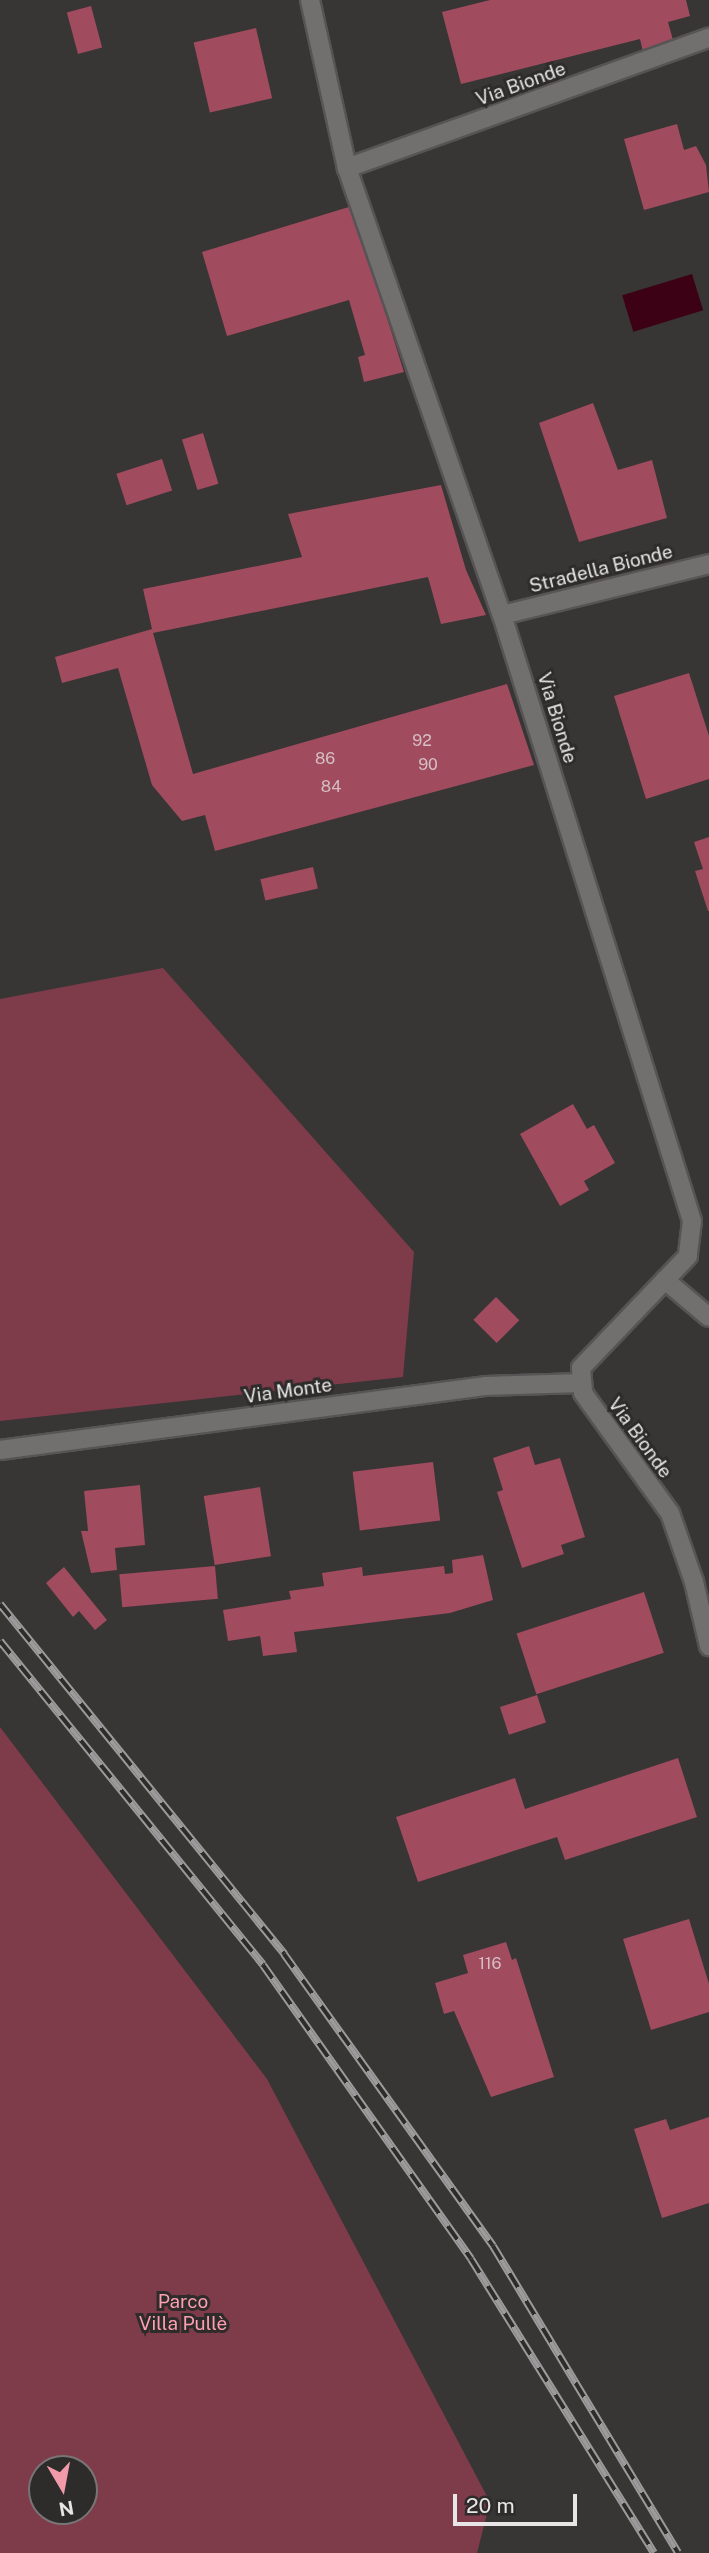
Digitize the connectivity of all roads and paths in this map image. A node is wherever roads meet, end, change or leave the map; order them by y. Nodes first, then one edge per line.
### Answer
1 (310, 0) edge
2 (709, 38) edge
3 (347, 168) junction
4 (709, 564) edge
5 (502, 615) junction
6 (665, 1280) junction
7 (709, 1317) edge
8 (581, 1376) junction
9 (0, 1450) edge
10 (709, 1646) edge

1 - 3 street, Via Bionde
2 - 3 street, Via Bionde
3 - 5 street, Via Bionde
4 - 5 street, Stradella Bionde
5 - 6 street, Via Bionde
6 - 7 street
6 - 8 street, Via Bionde
8 - 9 street, Via Monte
8 - 10 street, Via Bionde

